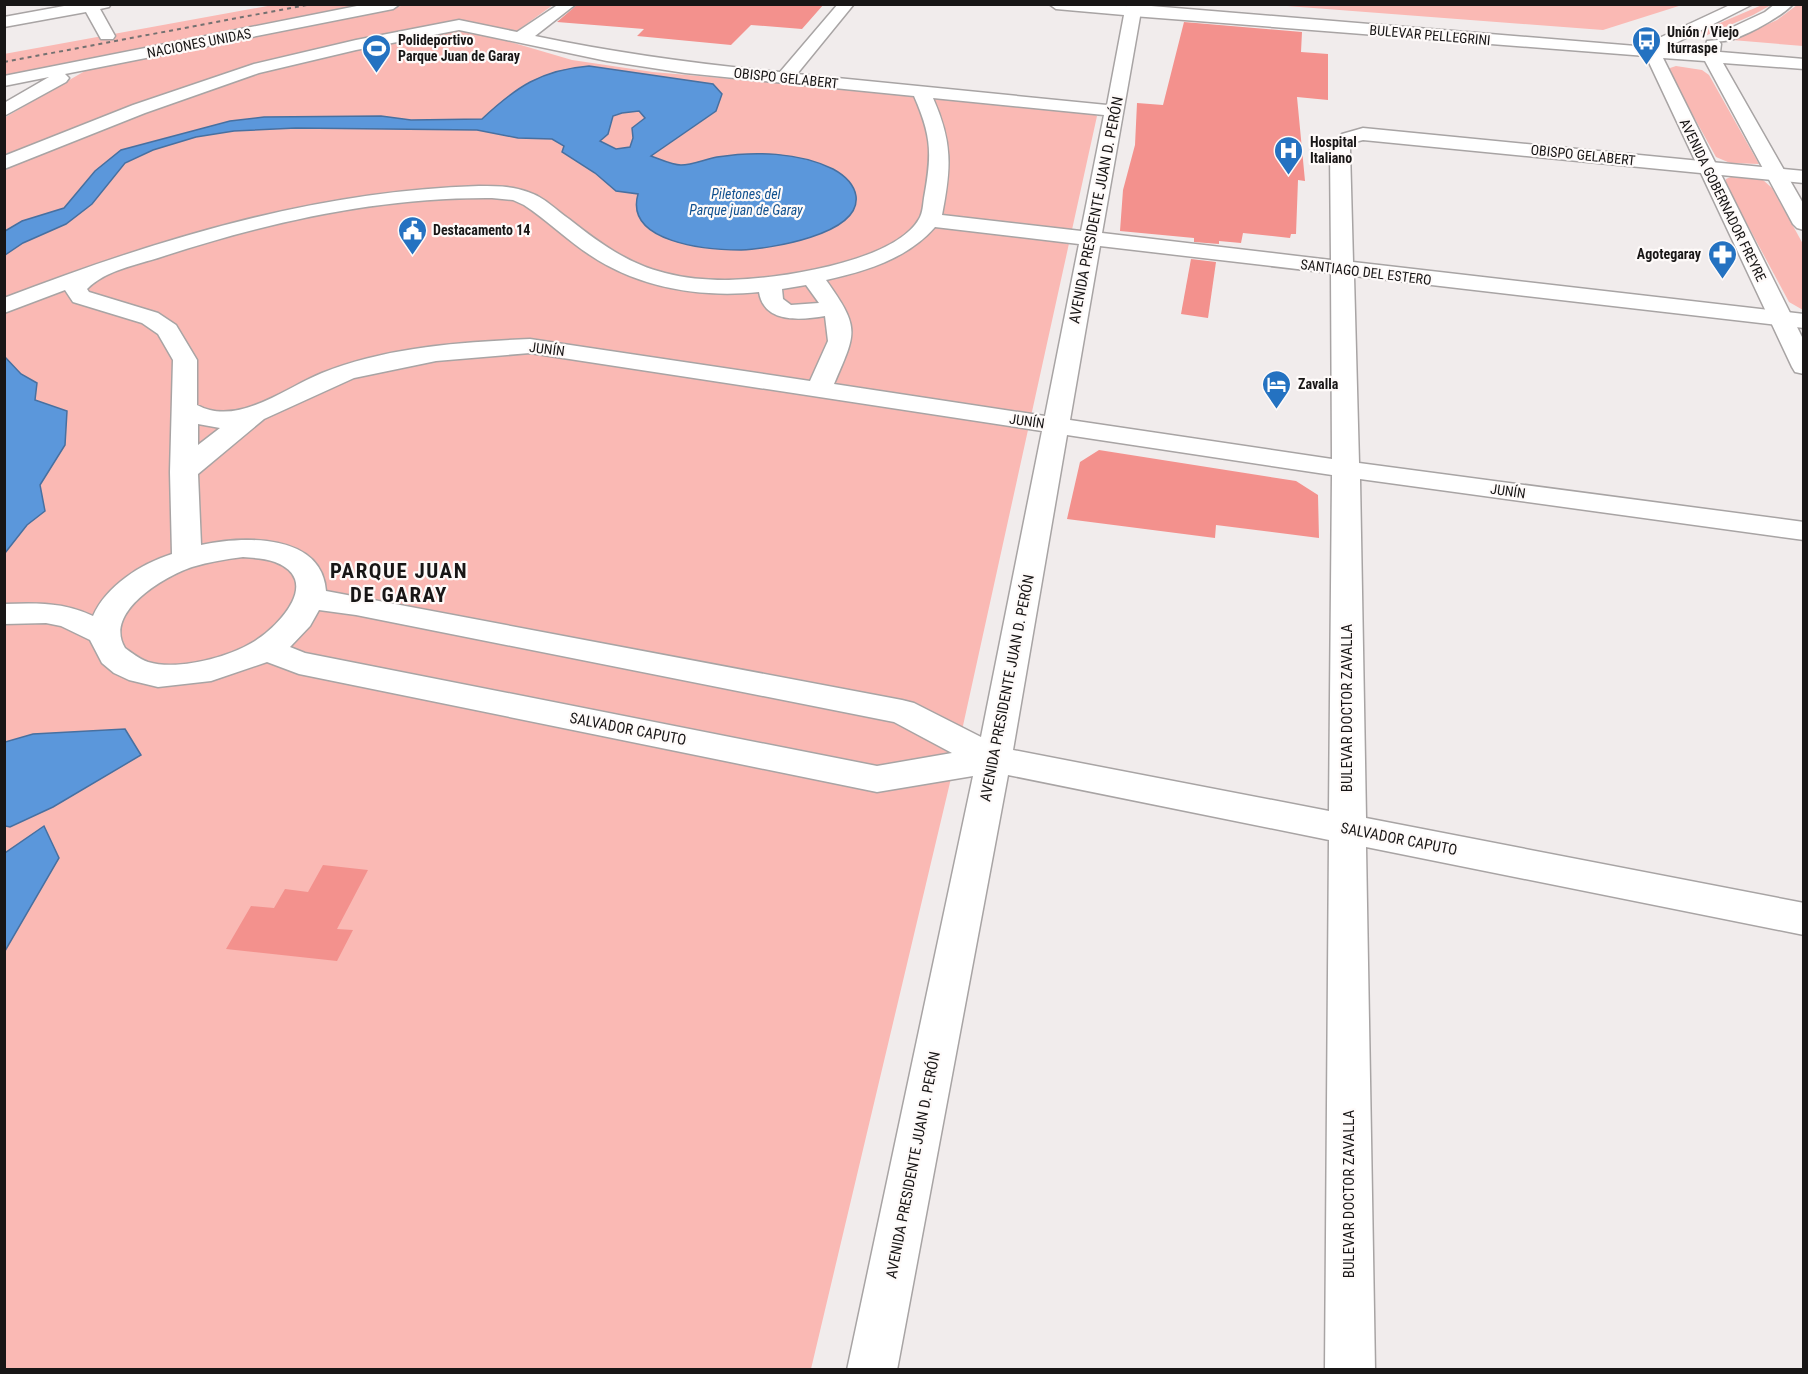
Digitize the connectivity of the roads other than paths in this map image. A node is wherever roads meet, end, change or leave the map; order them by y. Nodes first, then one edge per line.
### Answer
1 (393, 4) edge
2 (569, 4) edge
3 (848, 4) edge
4 (1056, 4) edge
5 (1202, 4) edge
6 (1716, 4) edge
7 (1746, 4) edge
8 (1786, 4) edge
9 (94, 5) edge
10 (1134, 8) edge
11 (4, 22) edge
12 (1431, 29) junction
13 (1464, 32) junction
14 (1650, 33) dead end
15 (107, 36) dead end
16 (518, 38) junction
17 (1669, 39) junction
18 (1712, 50) junction
19 (1653, 52) junction
20 (1803, 52) edge
21 (1803, 64) edge
22 (72, 67) junction
23 (784, 78) junction
24 (4, 81) edge
25 (921, 92) junction
26 (4, 111) edge
27 (1115, 111) junction
28 (1363, 134) joint
29 (4, 163) edge
30 (1709, 168) junction
31 (1776, 174) junction
32 (1803, 177) edge
33 (930, 220) junction
34 (1803, 224) edge
35 (1090, 239) junction
36 (1342, 270) junction
37 (92, 272) junction
38 (813, 278) junction
39 (770, 285) junction
40 (104, 304) junction
41 (4, 308) edge
42 (833, 308) junction
43 (1792, 320) edge
44 (1803, 367) edge
45 (818, 391) junction
46 (184, 408) junction
47 (260, 412) junction
48 (1056, 425) junction
49 (1346, 469) junction
50 (184, 472) junction
51 (1803, 531) edge
52 (187, 558) junction
53 (130, 589) junction
54 (310, 599) junction
55 (46, 613) junction
56 (4, 614) edge
57 (104, 634) junction
58 (265, 649) junction
59 (994, 759) junction
60 (1347, 828) junction
61 (1803, 919) edge
62 (872, 1370) edge
63 (1350, 1370) edge

1 - 22 street, NACIONES UNIDAS
2 - 16 street
3 - 23 street
4 - 10 street, BULEVAR PELLEGRINI
5 - 12 street, BULEVAR PELLEGRINI
6 - 14 street
7 - 17 street
8 - 18 street
9 - 11 street
9 - 15 street
10 - 12 street, BULEVAR PELLEGRINI
10 - 27 street, AVENIDA PRESIDENTE JUAN D. PERÓN
12 - 13 street, BULEVAR PELLEGRINI
13 - 17 street, BULEVAR PELLEGRINI
13 - 19 street, BULEVAR PELLEGRINI
16 - 23 street, OBISPO GELABERT
16 - 29 street, OBISPO GELABERT
17 - 18 street, BULEVAR PELLEGRINI
17 - 19 street
18 - 19 street, BULEVAR PELLEGRINI
18 - 20 street, BULEVAR PELLEGRINI
18 - 21 street, BULEVAR PELLEGRINI
18 - 31 street
19 - 30 street, AVENIDA GOBERNADOR FREYRE
22 - 24 street, NACIONES UNIDAS
22 - 26 street
23 - 25 street, OBISPO GELABERT
25 - 27 street, OBISPO GELABERT
25 - 33 street
27 - 35 street, AVENIDA PRESIDENTE JUAN D. PERÓN
28 - 30 street, OBISPO GELABERT
28 - 36 street, BULEVAR DOCTOR ZAVALLA
30 - 31 street, OBISPO GELABERT
30 - 43 street, AVENIDA GOBERNADOR FREYRE
31 - 32 street, OBISPO GELABERT
31 - 34 street
33 - 35 street, SANTIAGO DEL ESTERO
33 - 38 street
35 - 36 street, SANTIAGO DEL ESTERO
35 - 48 street, AVENIDA PRESIDENTE JUAN D. PERÓN
36 - 43 street, SANTIAGO DEL ESTERO
36 - 49 street, BULEVAR DOCTOR ZAVALLA
37 - 39 street
37 - 40 street
37 - 41 street
38 - 39 street
38 - 42 street
39 - 42 street
40 - 41 street
40 - 46 street
42 - 45 street
43 - 44 street, AVENIDA GOBERNADOR FREYRE
45 - 47 street, JUNÍN
45 - 48 street, JUNÍN
46 - 47 street, JUNÍN
46 - 50 street
47 - 50 street, JUNÍN
48 - 49 street, JUNÍN
48 - 59 street, AVENIDA PRESIDENTE JUAN D. PERÓN
49 - 51 street, JUNÍN
49 - 60 street, BULEVAR DOCTOR ZAVALLA
50 - 52 street
52 - 53 street
52 - 54 street
53 - 55 street
53 - 57 street
54 - 58 street
54 - 59 street, SALVADOR CAPUTO
55 - 56 street
55 - 57 street
57 - 58 street
58 - 59 street, SALVADOR CAPUTO
59 - 60 street, SALVADOR CAPUTO
59 - 62 street, AVENIDA PRESIDENTE JUAN D. PERÓN
60 - 61 street, SALVADOR CAPUTO
60 - 63 street, BULEVAR DOCTOR ZAVALLA

